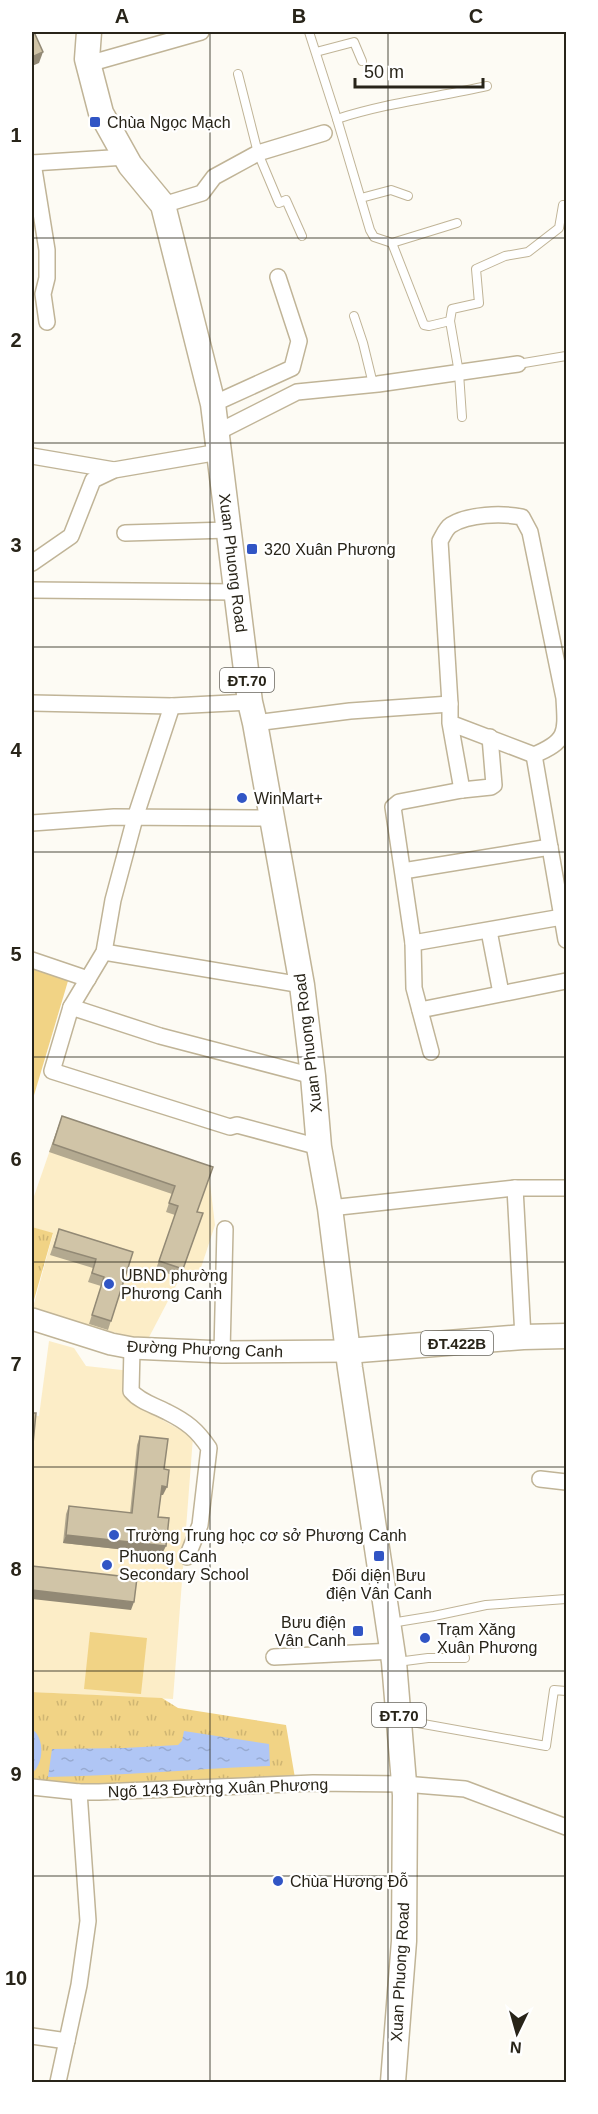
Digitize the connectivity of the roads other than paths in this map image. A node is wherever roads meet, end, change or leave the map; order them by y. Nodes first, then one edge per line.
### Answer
1 (89, 32) edge
2 (201, 32) edge
3 (309, 32) edge
4 (316, 52) junction
5 (362, 61) dead end
6 (88, 64) junction
7 (238, 74) dead end
8 (488, 86) dead end
9 (337, 119) junction
10 (324, 133) dead end
11 (258, 153) junction
12 (126, 157) junction
13 (32, 163) edge
14 (408, 195) dead end
15 (361, 198) junction
16 (163, 205) junction
17 (563, 205) dead end
18 (457, 223) dead end
19 (302, 236) dead end
20 (392, 243) junction
21 (278, 277) dead end
22 (354, 316) dead end
23 (450, 321) junction
24 (47, 322) dead end
25 (567, 356) edge
26 (518, 364) joint
27 (459, 373) junction
28 (373, 384) junction
29 (213, 404) junction
30 (462, 417) dead end
31 (217, 443) junction
32 (32, 456) edge
33 (114, 470) junction
34 (228, 530) junction
35 (125, 533) dead end
36 (32, 563) edge
37 (32, 590) edge
38 (236, 592) junction
39 (32, 703) edge
40 (450, 704) junction
41 (172, 705) junction
42 (253, 713) junction
43 (450, 723) junction
44 (490, 737) junction
45 (534, 755) junction
46 (462, 790) junction
47 (135, 818) junction
48 (272, 818) junction
49 (32, 823) edge
50 (550, 847) junction
51 (403, 871) junction
52 (562, 917) junction
53 (489, 932) junction
54 (567, 940) edge
55 (413, 943) junction
56 (104, 952) junction
57 (32, 960) edge
58 (88, 979) junction
59 (567, 981) edge
60 (302, 985) junction
61 (501, 993) junction
62 (71, 1007) junction
63 (420, 1010) junction
64 (431, 1052) dead end
65 (313, 1076) junction
66 (319, 1147) junction
67 (515, 1188) junction
68 (567, 1188) edge
69 (330, 1208) junction
70 (225, 1229) dead end
71 (32, 1319) edge
72 (567, 1336) edge
73 (523, 1337) junction
74 (132, 1348) junction
75 (347, 1351) junction
76 (222, 1352) junction
77 (540, 1479) dead end
78 (567, 1482) edge
79 (187, 1557) dead end
80 (567, 1599) edge
81 (389, 1623) junction
82 (274, 1657) dead end
83 (394, 1657) junction
84 (465, 1658) dead end
85 (567, 1691) edge
86 (399, 1720) junction
87 (404, 1784) junction
88 (32, 1787) edge
89 (79, 1792) junction
90 (567, 1827) edge
91 (32, 2036) edge
92 (67, 2041) junction
93 (58, 2082) edge
94 (393, 2082) edge

1 - 6 main road, Xuan Phuong Road / ĐT.70
2 - 6 street
3 - 4 lane
4 - 5 lane
4 - 9 lane
6 - 12 main road, Xuan Phuong Road / ĐT.70
7 - 11 lane
8 - 9 lane
9 - 15 lane
10 - 11 street
11 - 16 street
11 - 19 lane
12 - 13 street
12 - 16 main road, Xuan Phuong Road / ĐT.70
13 - 24 street
14 - 15 lane
15 - 20 lane
16 - 29 main road, Xuan Phuong Road / ĐT.70
17 - 23 lane
18 - 20 lane
20 - 23 lane
21 - 29 street
22 - 28 lane
23 - 27 lane
25 - 26 lane
26 - 27 street
27 - 28 street
27 - 30 lane
28 - 31 street
29 - 31 main road, Xuan Phuong Road / ĐT.70
31 - 33 street
31 - 34 main road, Xuan Phuong Road / ĐT.70
32 - 33 street
33 - 36 street
34 - 35 street
34 - 38 main road, Xuan Phuong Road / ĐT.70
37 - 38 street
38 - 42 main road, Xuan Phuong Road / ĐT.70
39 - 41 street
40 - 42 street
40 - 43 street
40 - 45 street
41 - 42 street
41 - 47 street
42 - 48 main road, Xuan Phuong Road / ĐT.70
43 - 44 street
43 - 46 street
44 - 45 street
44 - 46 street
45 - 50 street
46 - 51 street
47 - 48 street
47 - 49 street
47 - 56 street
48 - 60 main road, Xuan Phuong Road / ĐT.70
50 - 51 street
50 - 52 street
51 - 55 street
52 - 53 street
52 - 54 street
53 - 55 street
53 - 61 street
55 - 63 street
56 - 58 street
56 - 60 street
57 - 58 street
58 - 62 street
59 - 61 street
60 - 65 main road, Xuan Phuong Road / ĐT.70
61 - 63 street
62 - 65 street
62 - 66 street
63 - 64 street
65 - 66 main road, Xuan Phuong Road / ĐT.70
66 - 69 main road, Xuan Phuong Road / ĐT.70
67 - 68 street
67 - 69 street
67 - 73 street
69 - 75 main road, Xuan Phuong Road / ĐT.70
70 - 76 street
71 - 74 street, Đường Phương Canh
72 - 73 main road, ĐT.422B
73 - 75 main road, ĐT.422B
74 - 76 street, Đường Phương Canh
74 - 79 street
75 - 76 street, Đường Phương Canh
75 - 81 main road, Xuan Phuong Road / ĐT.70
77 - 78 street
80 - 81 lane
81 - 83 main road, Xuan Phuong Road / ĐT.70
82 - 83 street
83 - 84 lane
83 - 86 main road, Xuan Phuong Road / ĐT.70
85 - 86 lane
86 - 87 main road, Xuan Phuong Road / ĐT.70
87 - 89 street, Ngõ 143 Đường Xuân Phương
87 - 90 street, Ngõ 143 Đường Xuân Phương
87 - 94 main road, Xuan Phuong Road / ĐT.70
88 - 89 street, Ngõ 143 Đường Xuân Phương
89 - 92 street
91 - 92 street
92 - 93 street

